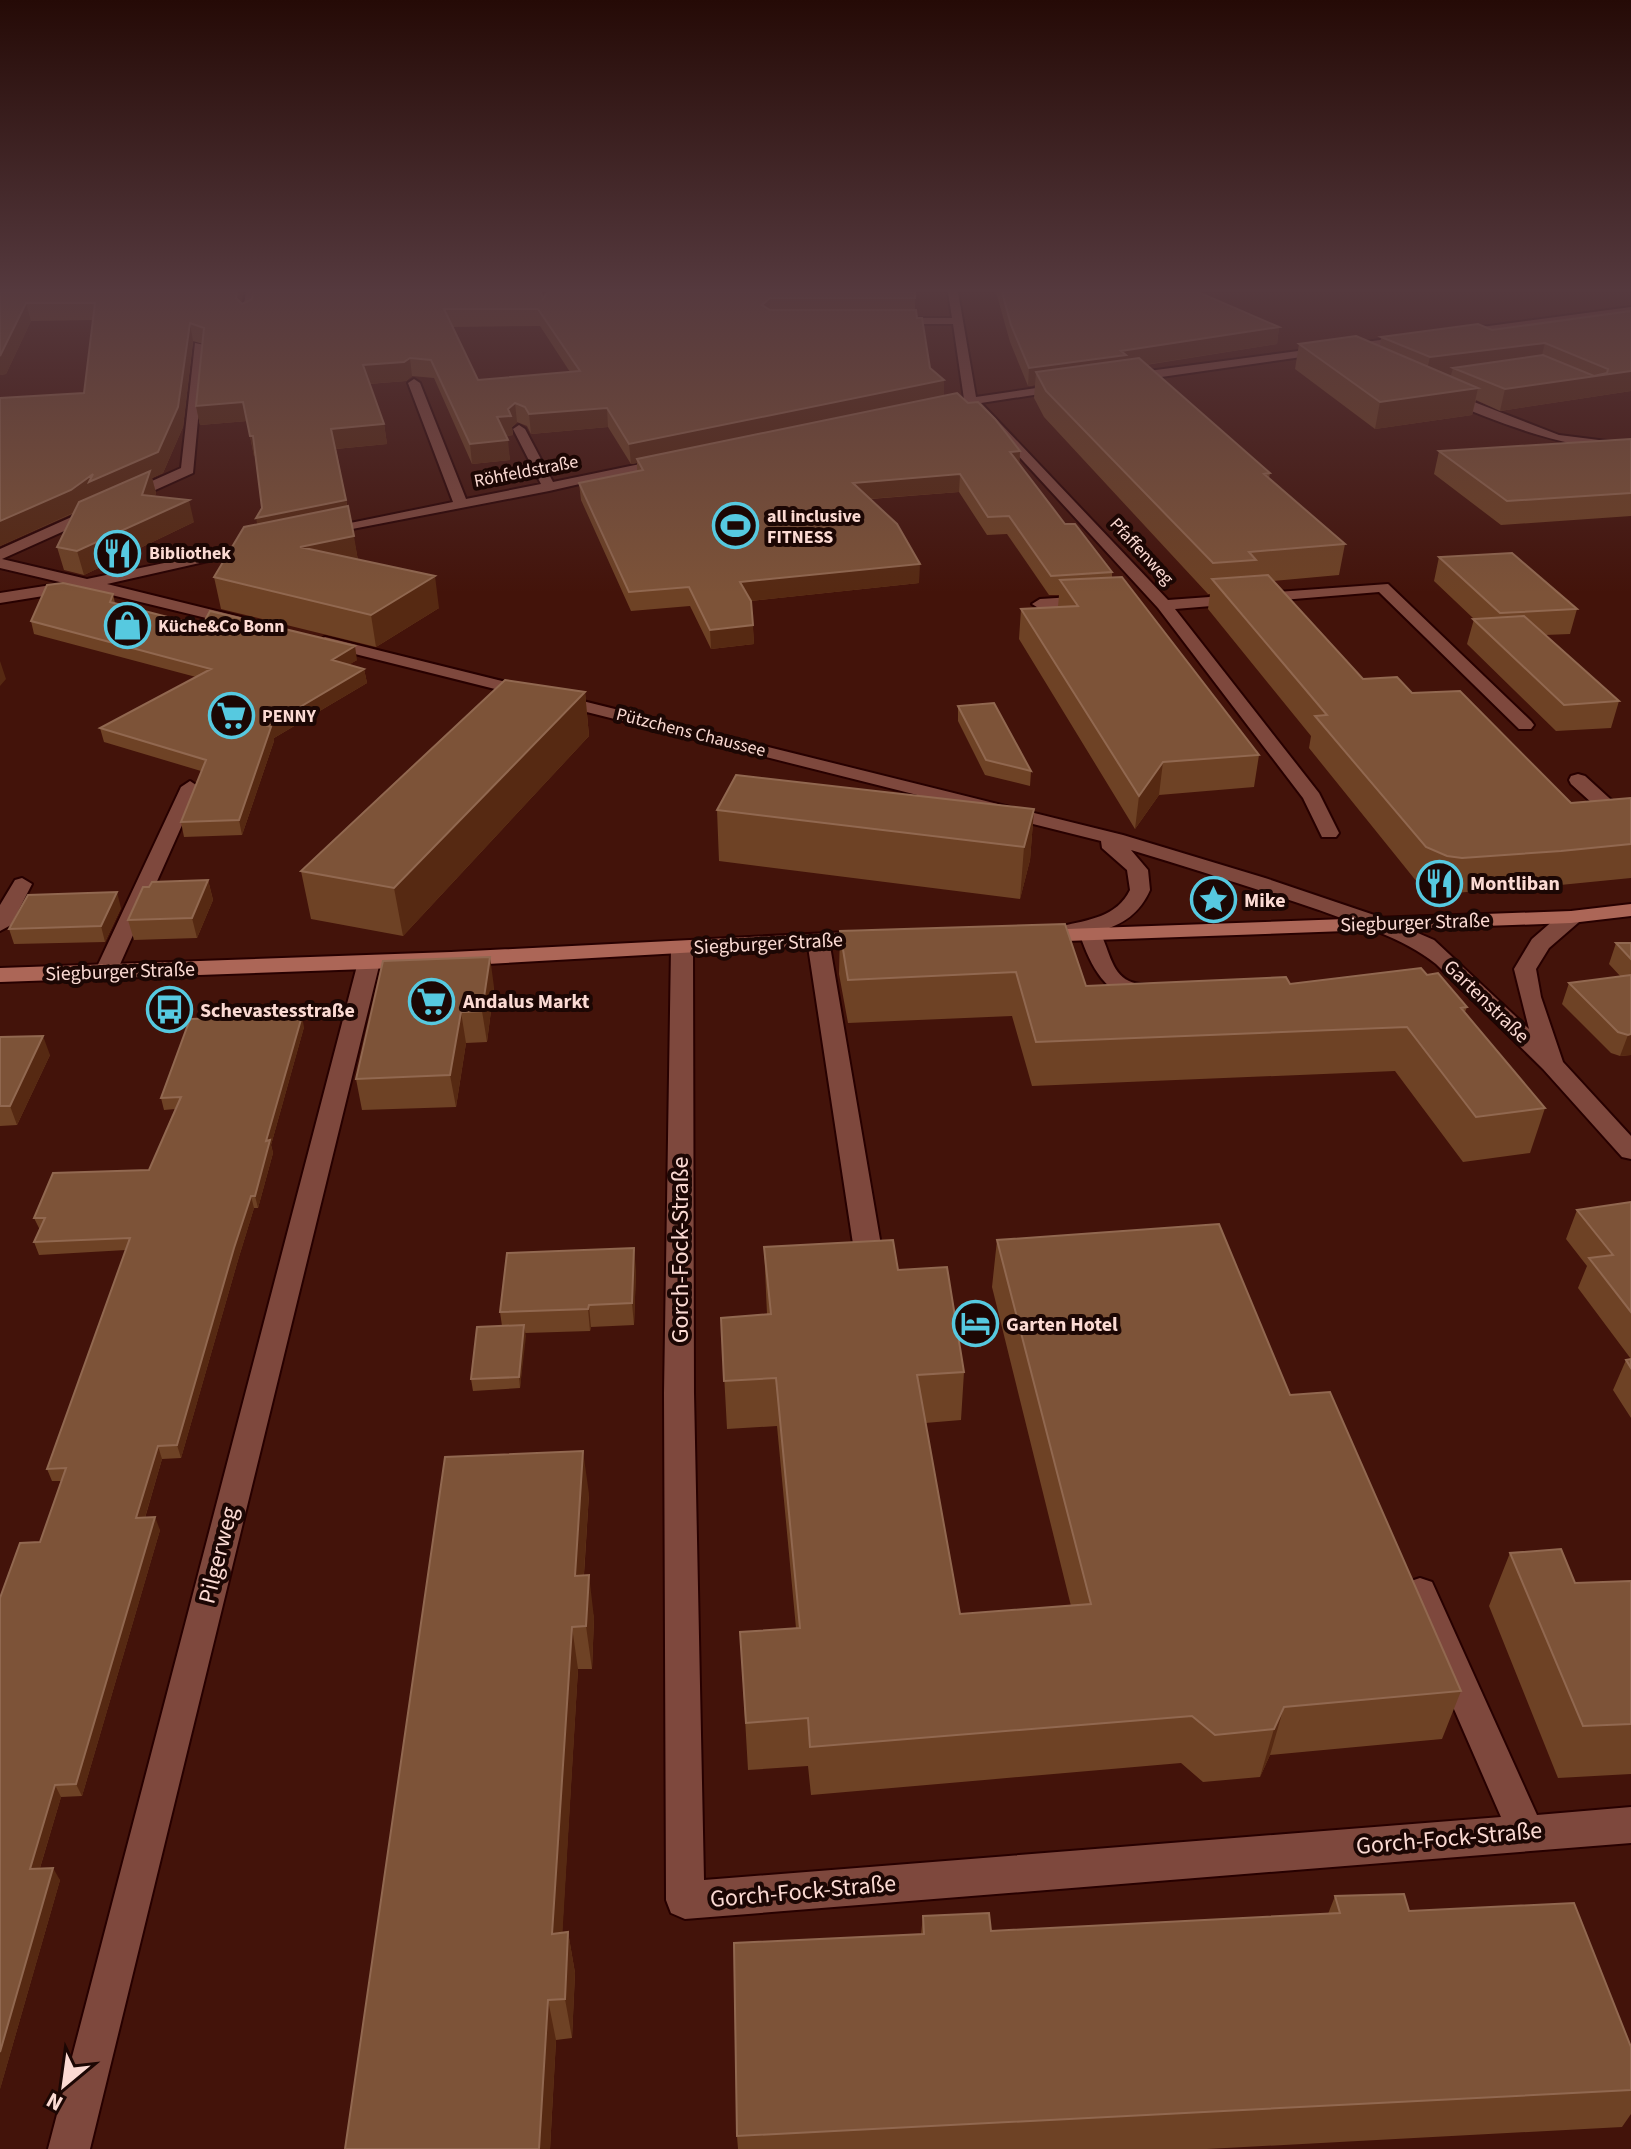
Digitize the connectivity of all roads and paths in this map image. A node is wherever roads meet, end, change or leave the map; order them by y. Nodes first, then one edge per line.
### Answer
1 (195, 392) edge
2 (418, 392) edge
3 (971, 392) edge
4 (1023, 392) edge
5 (1454, 392) edge
6 (970, 400) junction
7 (925, 410) edge
8 (519, 429) edge
9 (1631, 448) edge
10 (681, 460) edge
11 (549, 487) junction
12 (461, 505) junction
13 (307, 536) edge
14 (277, 542) edge
15 (0, 555) edge
16 (0, 563) edge
17 (87, 584) junction
18 (0, 598) edge
19 (1160, 601) junction
20 (1040, 604) edge
21 (249, 624) edge
22 (309, 638) edge
23 (1525, 725) dead end
24 (1578, 780) dead end
25 (190, 787) dead end
26 (1631, 828) edge
27 (1089, 833) junction
28 (1329, 833) dead end
29 (22, 884) dead end
30 (1631, 910) edge
31 (1571, 917) junction
32 (1375, 923) junction
33 (0, 925) edge
34 (1091, 935) junction
35 (1052, 936) junction
36 (885, 937) edge
37 (1022, 937) edge
38 (818, 940) junction
39 (682, 948) junction
40 (369, 962) junction
41 (106, 971) junction
42 (0, 975) edge
43 (1163, 991) edge
44 (1551, 1064) junction
45 (1631, 1151) edge
46 (869, 1257) edge
47 (1420, 1592) edge
48 (1631, 1825) edge
49 (1526, 1832) junction
50 (69, 2149) edge

1 - 15 street
2 - 12 street
3 - 6 street
4 - 6 street
5 - 9 street
6 - 7 street
6 - 19 street, Pfaffenweg
8 - 11 street
10 - 11 street, Röhfeldstraße
11 - 12 street, Röhfeldstraße
12 - 13 street, Röhfeldstraße
14 - 17 street
16 - 17 street
17 - 18 street
17 - 21 street
19 - 20 street
19 - 23 street
19 - 28 street, Pfaffenweg
22 - 27 street, Pützchens Chaussee
24 - 26 street
25 - 41 street
27 - 32 street, Pützchens Chaussee
27 - 35 street
29 - 33 street
30 - 31 main road, Siegburger Straße
31 - 32 main road, Siegburger Straße
31 - 44 street, Gartenstraße
32 - 34 main road, Siegburger Straße
32 - 44 street, Gartenstraße
34 - 35 main road, Siegburger Straße
34 - 43 street
35 - 37 main road, Siegburger Straße
36 - 38 main road, Siegburger Straße
38 - 39 main road, Siegburger Straße
38 - 46 street
39 - 40 main road, Siegburger Straße
39 - 49 street, Gorch-Fock-Straße
40 - 41 main road, Siegburger Straße
40 - 50 street, Pilgerweg
41 - 42 main road, Siegburger Straße
44 - 45 street, Gartenstraße
47 - 49 street
48 - 49 street, Gorch-Fock-Straße

